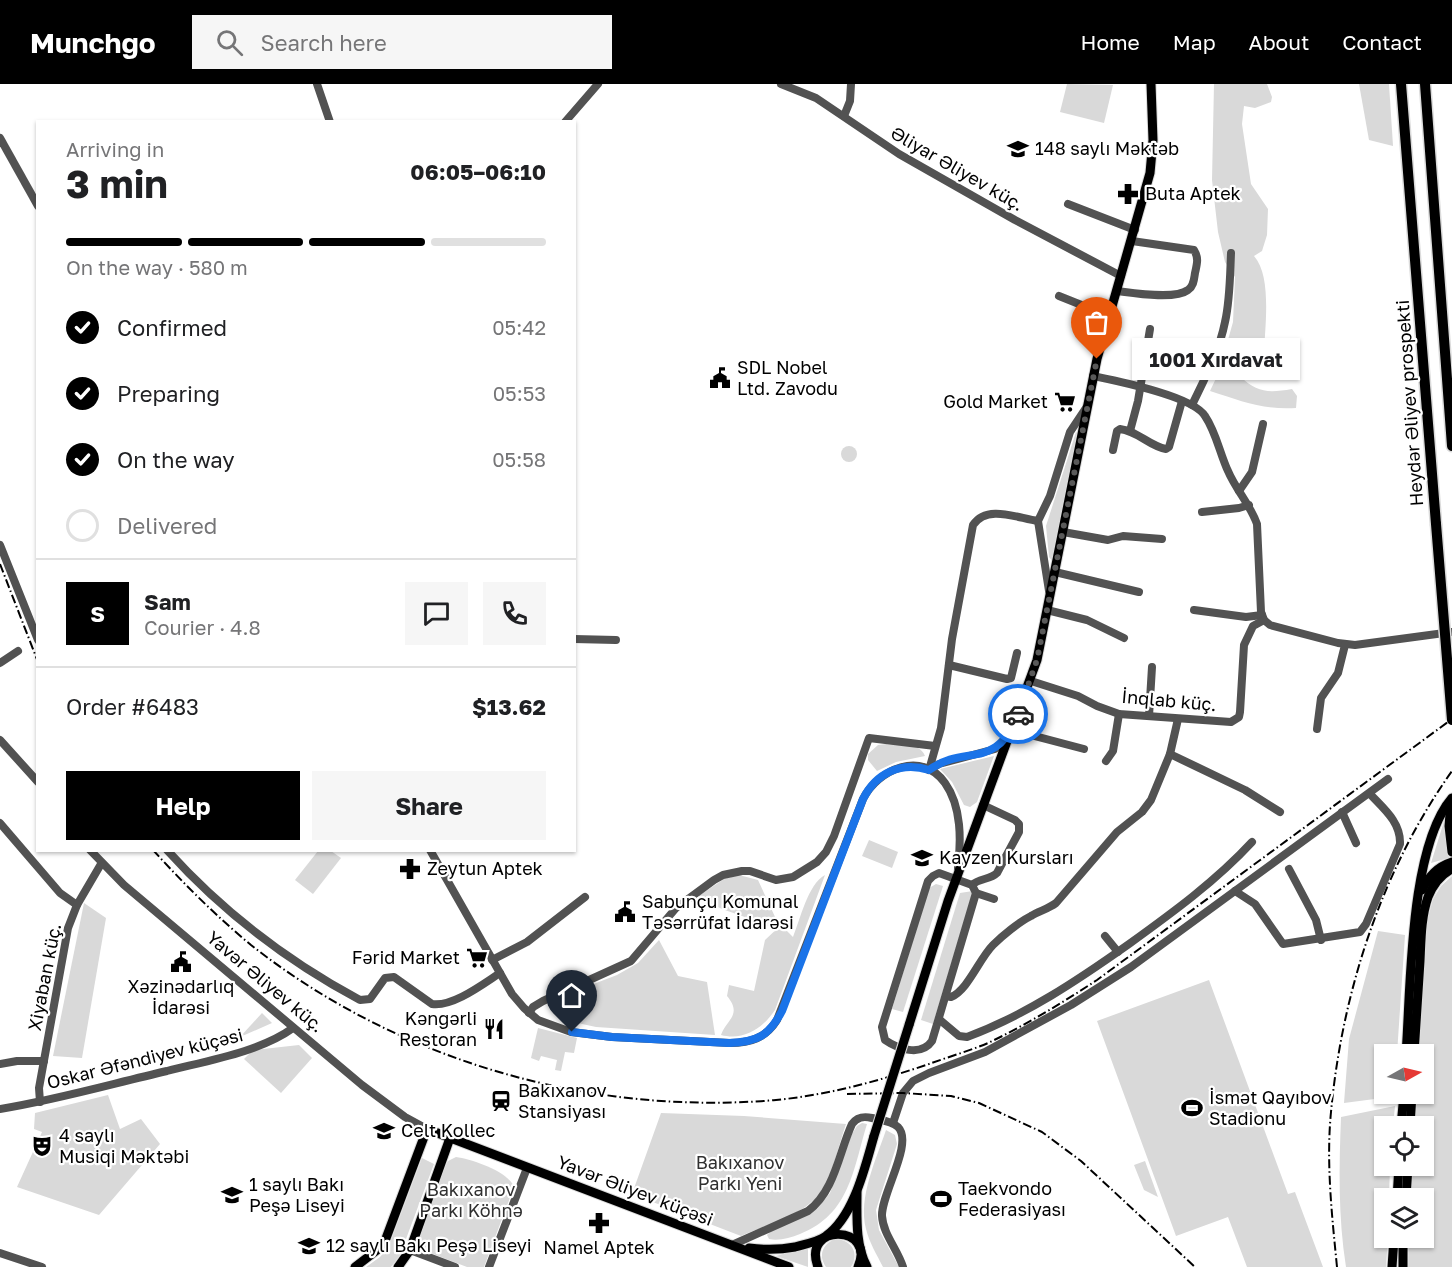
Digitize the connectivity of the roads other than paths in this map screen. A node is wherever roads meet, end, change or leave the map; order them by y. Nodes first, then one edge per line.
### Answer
1 (317, 84) edge
2 (598, 84) edge
3 (781, 84) edge
4 (850, 84) edge
5 (1151, 84) edge
6 (1401, 84) edge
7 (1425, 84) edge
8 (844, 116) junction
9 (329, 120) edge
10 (567, 120) edge
11 (0, 138) edge
12 (36, 202) edge
13 (1068, 204) dead end
14 (1135, 230) junction
15 (1132, 241) junction
16 (1231, 253) dead end
17 (1121, 276) junction
18 (1117, 291) junction
19 (1059, 296) dead end
20 (1109, 316) junction
21 (1149, 329) dead end
22 (1093, 376) junction
23 (1140, 387) junction
24 (1182, 401) junction
25 (1192, 405) junction
26 (1087, 407) junction
27 (1263, 424) dead end
28 (1130, 431) junction
29 (1452, 446) edge
30 (1113, 450) dead end
31 (1239, 491) junction
32 (1249, 506) junction
33 (1202, 512) dead end
34 (1038, 521) junction
35 (1063, 532) junction
36 (1162, 539) dead end
37 (0, 545) edge
38 (1055, 572) junction
39 (1139, 592) dead end
40 (1050, 595) junction
41 (1047, 610) junction
42 (1194, 610) dead end
43 (1263, 618) junction
44 (1452, 632) edge
45 (36, 635) edge
46 (1124, 638) dead end
47 (576, 639) edge
48 (616, 639) dead end
49 (1346, 645) junction
50 (18, 651) dead end
51 (1017, 653) dead end
52 (0, 663) edge
53 (949, 665) junction
54 (1152, 666) dead end
55 (1031, 681) junction
56 (1119, 714) junction
57 (1149, 716) junction
58 (1178, 718) junction
59 (1452, 720) edge
60 (1317, 729) dead end
61 (1012, 730) junction
62 (0, 740) edge
63 (935, 746) junction
64 (1084, 749) dead end
65 (1170, 754) junction
66 (1107, 761) dead end
67 (929, 770) junction
68 (1388, 779) dead end
69 (36, 780) edge
70 (1370, 794) junction
71 (1452, 799) edge
72 (983, 805) junction
73 (1280, 812) dead end
74 (1342, 812) junction
75 (0, 824) edge
76 (1252, 842) dead end
77 (1356, 843) dead end
78 (92, 852) edge
79 (169, 852) edge
80 (431, 852) edge
81 (1452, 852) edge
82 (1452, 862) edge
83 (101, 864) junction
84 (1289, 869) dead end
85 (1452, 869) edge
86 (956, 879) junction
87 (972, 885) junction
88 (1235, 891) junction
89 (976, 893) junction
90 (585, 897) dead end
91 (994, 899) dead end
92 (1418, 900) junction
93 (77, 905) junction
94 (1105, 936) dead end
95 (1321, 939) junction
96 (1118, 952) junction
97 (492, 960) junction
98 (500, 974) junction
99 (946, 996) junction
100 (529, 1013) junction
101 (940, 1020) junction
102 (293, 1028) junction
103 (1407, 1044) edge
104 (1415, 1044) edge
105 (44, 1061) junction
106 (0, 1064) edge
107 (39, 1102) junction
108 (0, 1109) edge
109 (893, 1123) junction
110 (427, 1129) junction
111 (454, 1140) junction
112 (527, 1168) junction
113 (858, 1189) junction
114 (826, 1237) junction
115 (732, 1245) junction
116 (1393, 1248) edge
117 (1403, 1248) edge
118 (410, 1250) junction
119 (861, 1252) junction
120 (0, 1253) edge
121 (42, 1267) edge
122 (355, 1267) edge
123 (398, 1267) edge
124 (455, 1267) edge
125 (489, 1267) edge
126 (789, 1267) edge
127 (818, 1267) edge
128 (858, 1267) edge
129 (867, 1267) edge
130 (903, 1267) edge
131 (1392, 1267) edge
132 (1403, 1267) edge

1 - 9 street
2 - 10 street
3 - 8 street, Əliyar Əliyev küç.
4 - 8 street
5 - 14 main road
6 - 59 highway, Heydər Əliyev prospekti, bridge
7 - 29 highway
8 - 17 street, Əliyar Əliyev küç.
11 - 12 street
13 - 14 street
14 - 15 main road
15 - 17 main road
15 - 18 street
16 - 25 street
17 - 18 main road
18 - 20 main road
19 - 20 street
20 - 22 main road
21 - 23 street
22 - 23 street
22 - 26 main road
23 - 24 street
23 - 28 street
24 - 25 street
24 - 28 street
25 - 31 street
26 - 34 street
26 - 35 main road
27 - 31 street
28 - 30 street
31 - 32 street
32 - 33 street
32 - 43 street
34 - 40 street
34 - 53 street
35 - 36 street
35 - 38 main road
37 - 45 street
38 - 39 street
38 - 40 main road
40 - 41 main road
41 - 46 street
41 - 55 main road
42 - 43 street
43 - 49 street
43 - 58 street, İnqlab küç.
44 - 49 street
47 - 48 street
49 - 60 street
50 - 52 street
51 - 53 street
53 - 63 street
54 - 57 street
55 - 56 street, İnqlab küç.
55 - 61 main road
56 - 57 street, İnqlab küç.
56 - 66 street
57 - 58 street, İnqlab küç.
58 - 65 street
61 - 64 street
61 - 67 street
61 - 72 main road
62 - 69 street
63 - 67 street
63 - 100 street
65 - 73 street
65 - 99 street
67 - 86 street
67 - 100 street
68 - 70 street
70 - 74 street
70 - 95 street
71 - 81 main road
71 - 92 main road
72 - 86 main road
72 - 87 street
74 - 77 street
74 - 88 street
75 - 93 street
76 - 96 street
78 - 83 street, Yavər Əliyev küç.
79 - 98 street
80 - 97 street
82 - 92 main road
83 - 93 street, Xiyaban küç.
83 - 102 street, Yavər Əliyev küç.
84 - 95 street
85 - 104 main road
86 - 87 street
86 - 101 street
86 - 113 main road, bridge
87 - 89 street
88 - 95 street
88 - 109 street
89 - 91 street
89 - 99 street
90 - 97 street
92 - 103 main road
93 - 105 street, Xiyaban küç.
94 - 96 street
96 - 101 street
97 - 98 street
98 - 100 street
99 - 101 street
102 - 107 street, Oskar Əfəndiyev küçəsi
102 - 110 street, Yavər Əliyev küç.
105 - 106 street
105 - 107 street, Xiyaban küç.
107 - 108 street, Oskar Əfəndiyev küçəsi
109 - 115 street
109 - 130 street
110 - 111 main road
110 - 122 main road
111 - 112 main road
111 - 118 main road
112 - 115 main road, Yavər Əliyev küçəsi
112 - 125 street
113 - 114 main road
113 - 119 main road
114 - 115 main road
114 - 119 main road
114 - 127 main road
115 - 126 main road
116 - 131 main road
117 - 132 main road
118 - 123 main road
118 - 124 street
119 - 128 main road
119 - 129 main road
120 - 121 street

